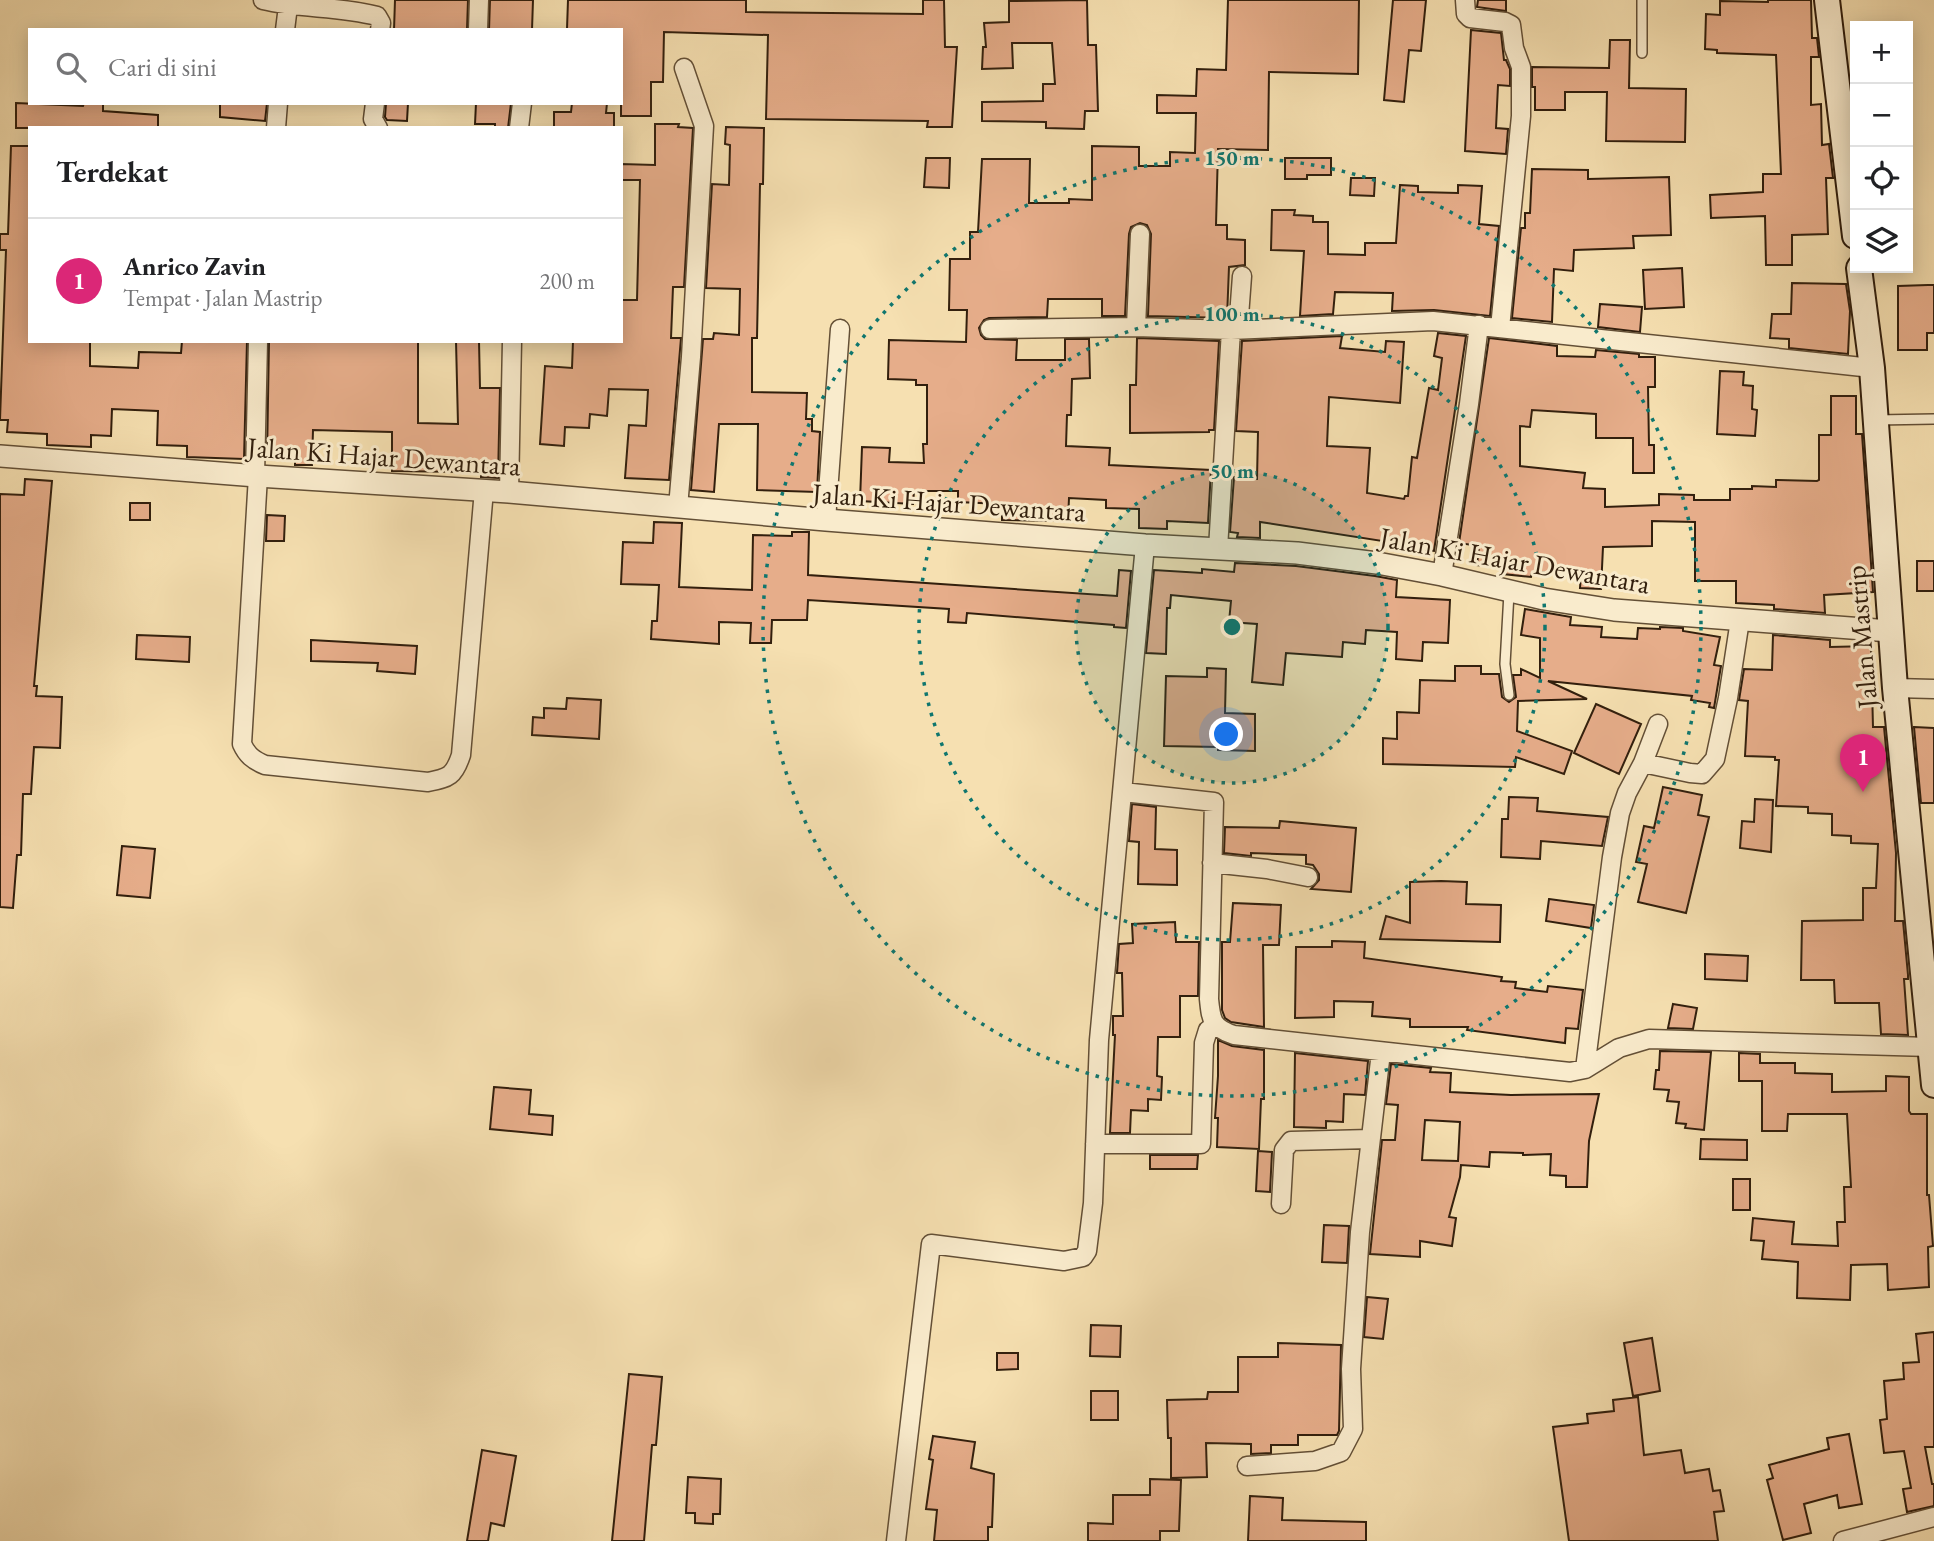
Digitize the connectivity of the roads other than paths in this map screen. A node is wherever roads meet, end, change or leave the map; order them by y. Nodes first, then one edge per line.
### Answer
1 (263, 0) edge
2 (479, 0) edge
3 (1465, 0) edge
4 (1642, 0) edge
5 (1827, 0) edge
6 (288, 6) junction
7 (285, 28) edge
8 (380, 28) edge
9 (478, 28) edge
10 (1642, 54) dead end
11 (684, 68) dead end
12 (278, 105) edge
13 (375, 105) edge
14 (522, 105) edge
15 (276, 126) edge
16 (377, 126) edge
17 (519, 126) edge
18 (1852, 210) edge
19 (1140, 234) dead end
20 (1860, 273) edge
21 (1242, 276) dead end
22 (1479, 325) junction
23 (1136, 327) junction
24 (1500, 328) junction
25 (839, 329) dead end
26 (990, 329) dead end
27 (1234, 330) junction
28 (258, 343) edge
29 (512, 343) edge
30 (1872, 368) junction
31 (1934, 419) edge
32 (1875, 420) junction
33 (0, 456) edge
34 (256, 476) junction
35 (484, 490) junction
36 (509, 492) junction
37 (677, 507) junction
38 (826, 520) junction
39 (1144, 545) junction
40 (1218, 550) junction
41 (1442, 575) junction
42 (1510, 591) junction
43 (1740, 620) junction
44 (1890, 631) junction
45 (1895, 688) junction
46 (1934, 689) edge
47 (1509, 695) dead end
48 (1658, 724) dead end
49 (1643, 762) junction
50 (1123, 792) junction
51 (1212, 863) junction
52 (1308, 877) dead end
53 (1215, 1026) junction
54 (1930, 1046) junction
55 (1381, 1052) junction
56 (1585, 1069) junction
57 (1934, 1085) edge
58 (1370, 1139) junction
59 (1095, 1144) junction
60 (1281, 1203) dead end
61 (1247, 1466) dead end
62 (1934, 1517) edge
63 (896, 1541) edge
64 (1843, 1541) edge

1 - 6 street
2 - 9 street
3 - 24 street
4 - 10 lane
5 - 18 main road
6 - 7 street
6 - 8 street
11 - 37 street
12 - 15 street
13 - 16 street
14 - 17 street
19 - 23 street
20 - 30 main road, Jalan Mastrip
21 - 27 street
22 - 24 street
22 - 27 street
22 - 41 street
23 - 26 street
23 - 27 street
24 - 30 street
25 - 38 street
27 - 40 street
28 - 34 street
29 - 36 street
30 - 32 main road, Jalan Mastrip
31 - 32 lane
32 - 44 main road, Jalan Mastrip
33 - 34 street, Jalan Ki Hajar Dewantara
34 - 35 street, Jalan Ki Hajar Dewantara
34 - 35 street
35 - 36 street, Jalan Ki Hajar Dewantara
36 - 37 street, Jalan Ki Hajar Dewantara
37 - 38 street, Jalan Ki Hajar Dewantara
38 - 39 street, Jalan Ki Hajar Dewantara
39 - 40 street, Jalan Ki Hajar Dewantara
39 - 50 street
40 - 41 street, Jalan Ki Hajar Dewantara
41 - 42 street, Jalan Ki Hajar Dewantara
42 - 43 street, Jalan Ki Hajar Dewantara
42 - 47 lane
43 - 44 street, Jalan Ki Hajar Dewantara
43 - 49 street
44 - 45 main road, Jalan Mastrip
45 - 46 street
45 - 54 main road, Jalan Mastrip
48 - 49 street
49 - 56 street
50 - 51 street
50 - 59 street
51 - 52 street
51 - 53 street
53 - 55 street
53 - 59 street
54 - 56 street
54 - 57 main road, Jalan Mastrip
55 - 56 street
55 - 58 street
58 - 60 street
58 - 61 street
59 - 63 street
62 - 64 street

